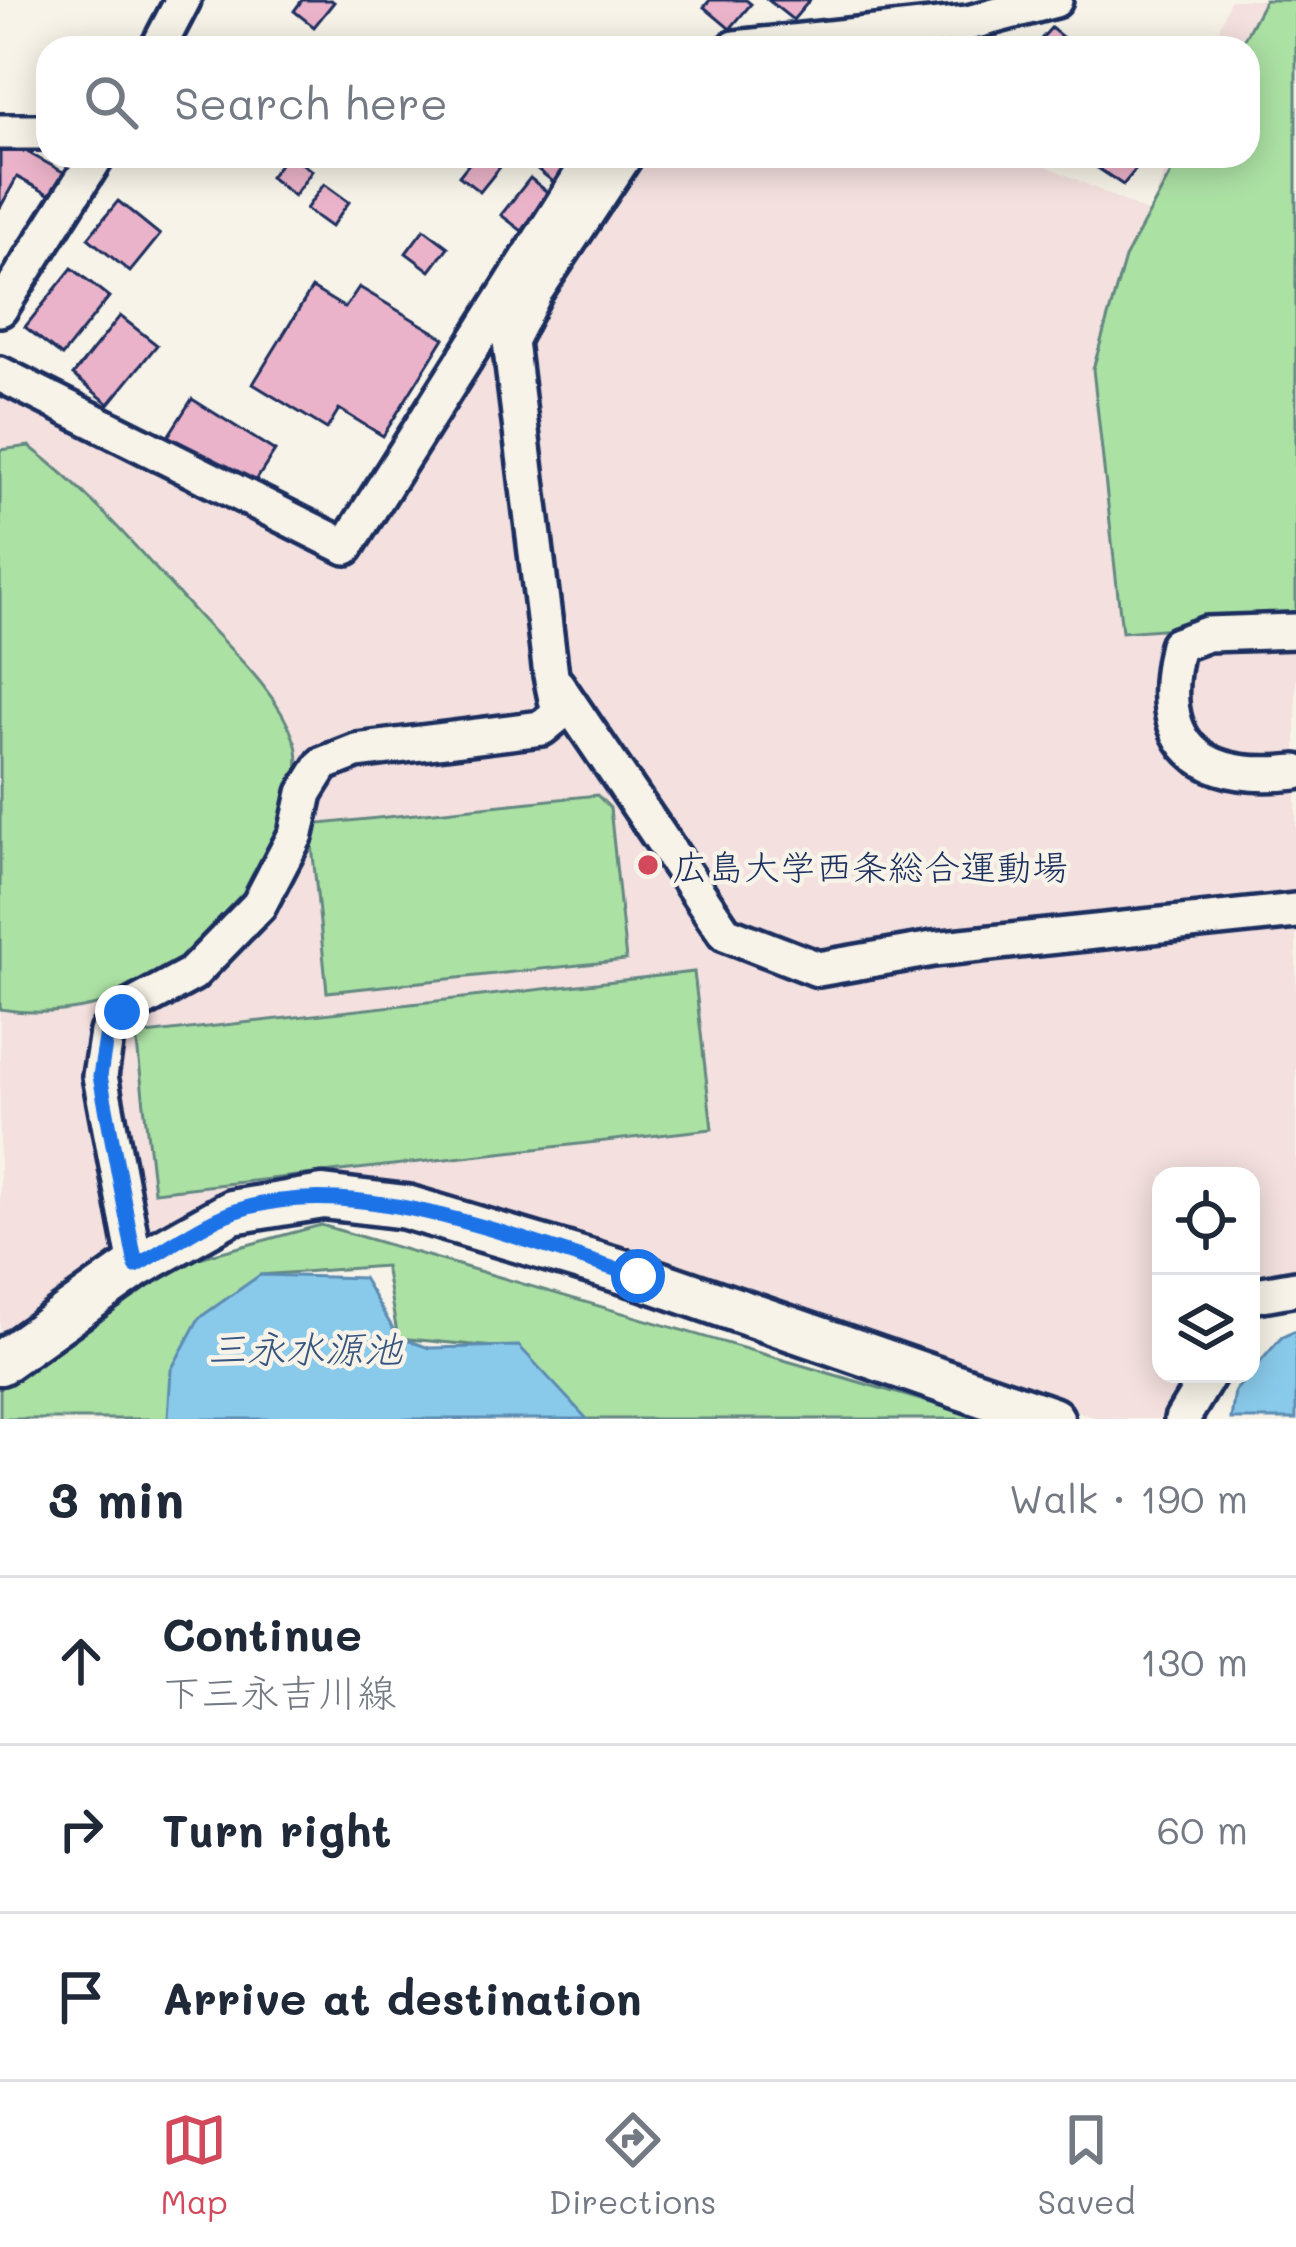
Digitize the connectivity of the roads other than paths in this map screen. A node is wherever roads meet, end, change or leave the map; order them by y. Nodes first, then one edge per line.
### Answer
1 (183, 0) edge
2 (1055, 0) edge
3 (164, 36) edge
4 (857, 36) edge
5 (0, 132) edge
6 (36, 132) edge
7 (89, 168) edge
8 (585, 168) edge
9 (617, 168) edge
10 (0, 309) edge
11 (0, 374) edge
12 (1296, 631) edge
13 (550, 675) junction
14 (1296, 772) edge
15 (1296, 911) edge
16 (136, 1266) junction
17 (1296, 1288) edge
18 (1260, 1294) edge
19 (0, 1363) edge
20 (1204, 1383) edge
21 (1052, 1419) edge
22 (1182, 1419) edge

1 - 3 street
2 - 4 street
5 - 6 street
7 - 10 street
8 - 11 street
9 - 13 street
12 - 14 street
13 - 15 street
13 - 16 street
16 - 19 main road
16 - 21 main road
17 - 18 street
20 - 22 street

